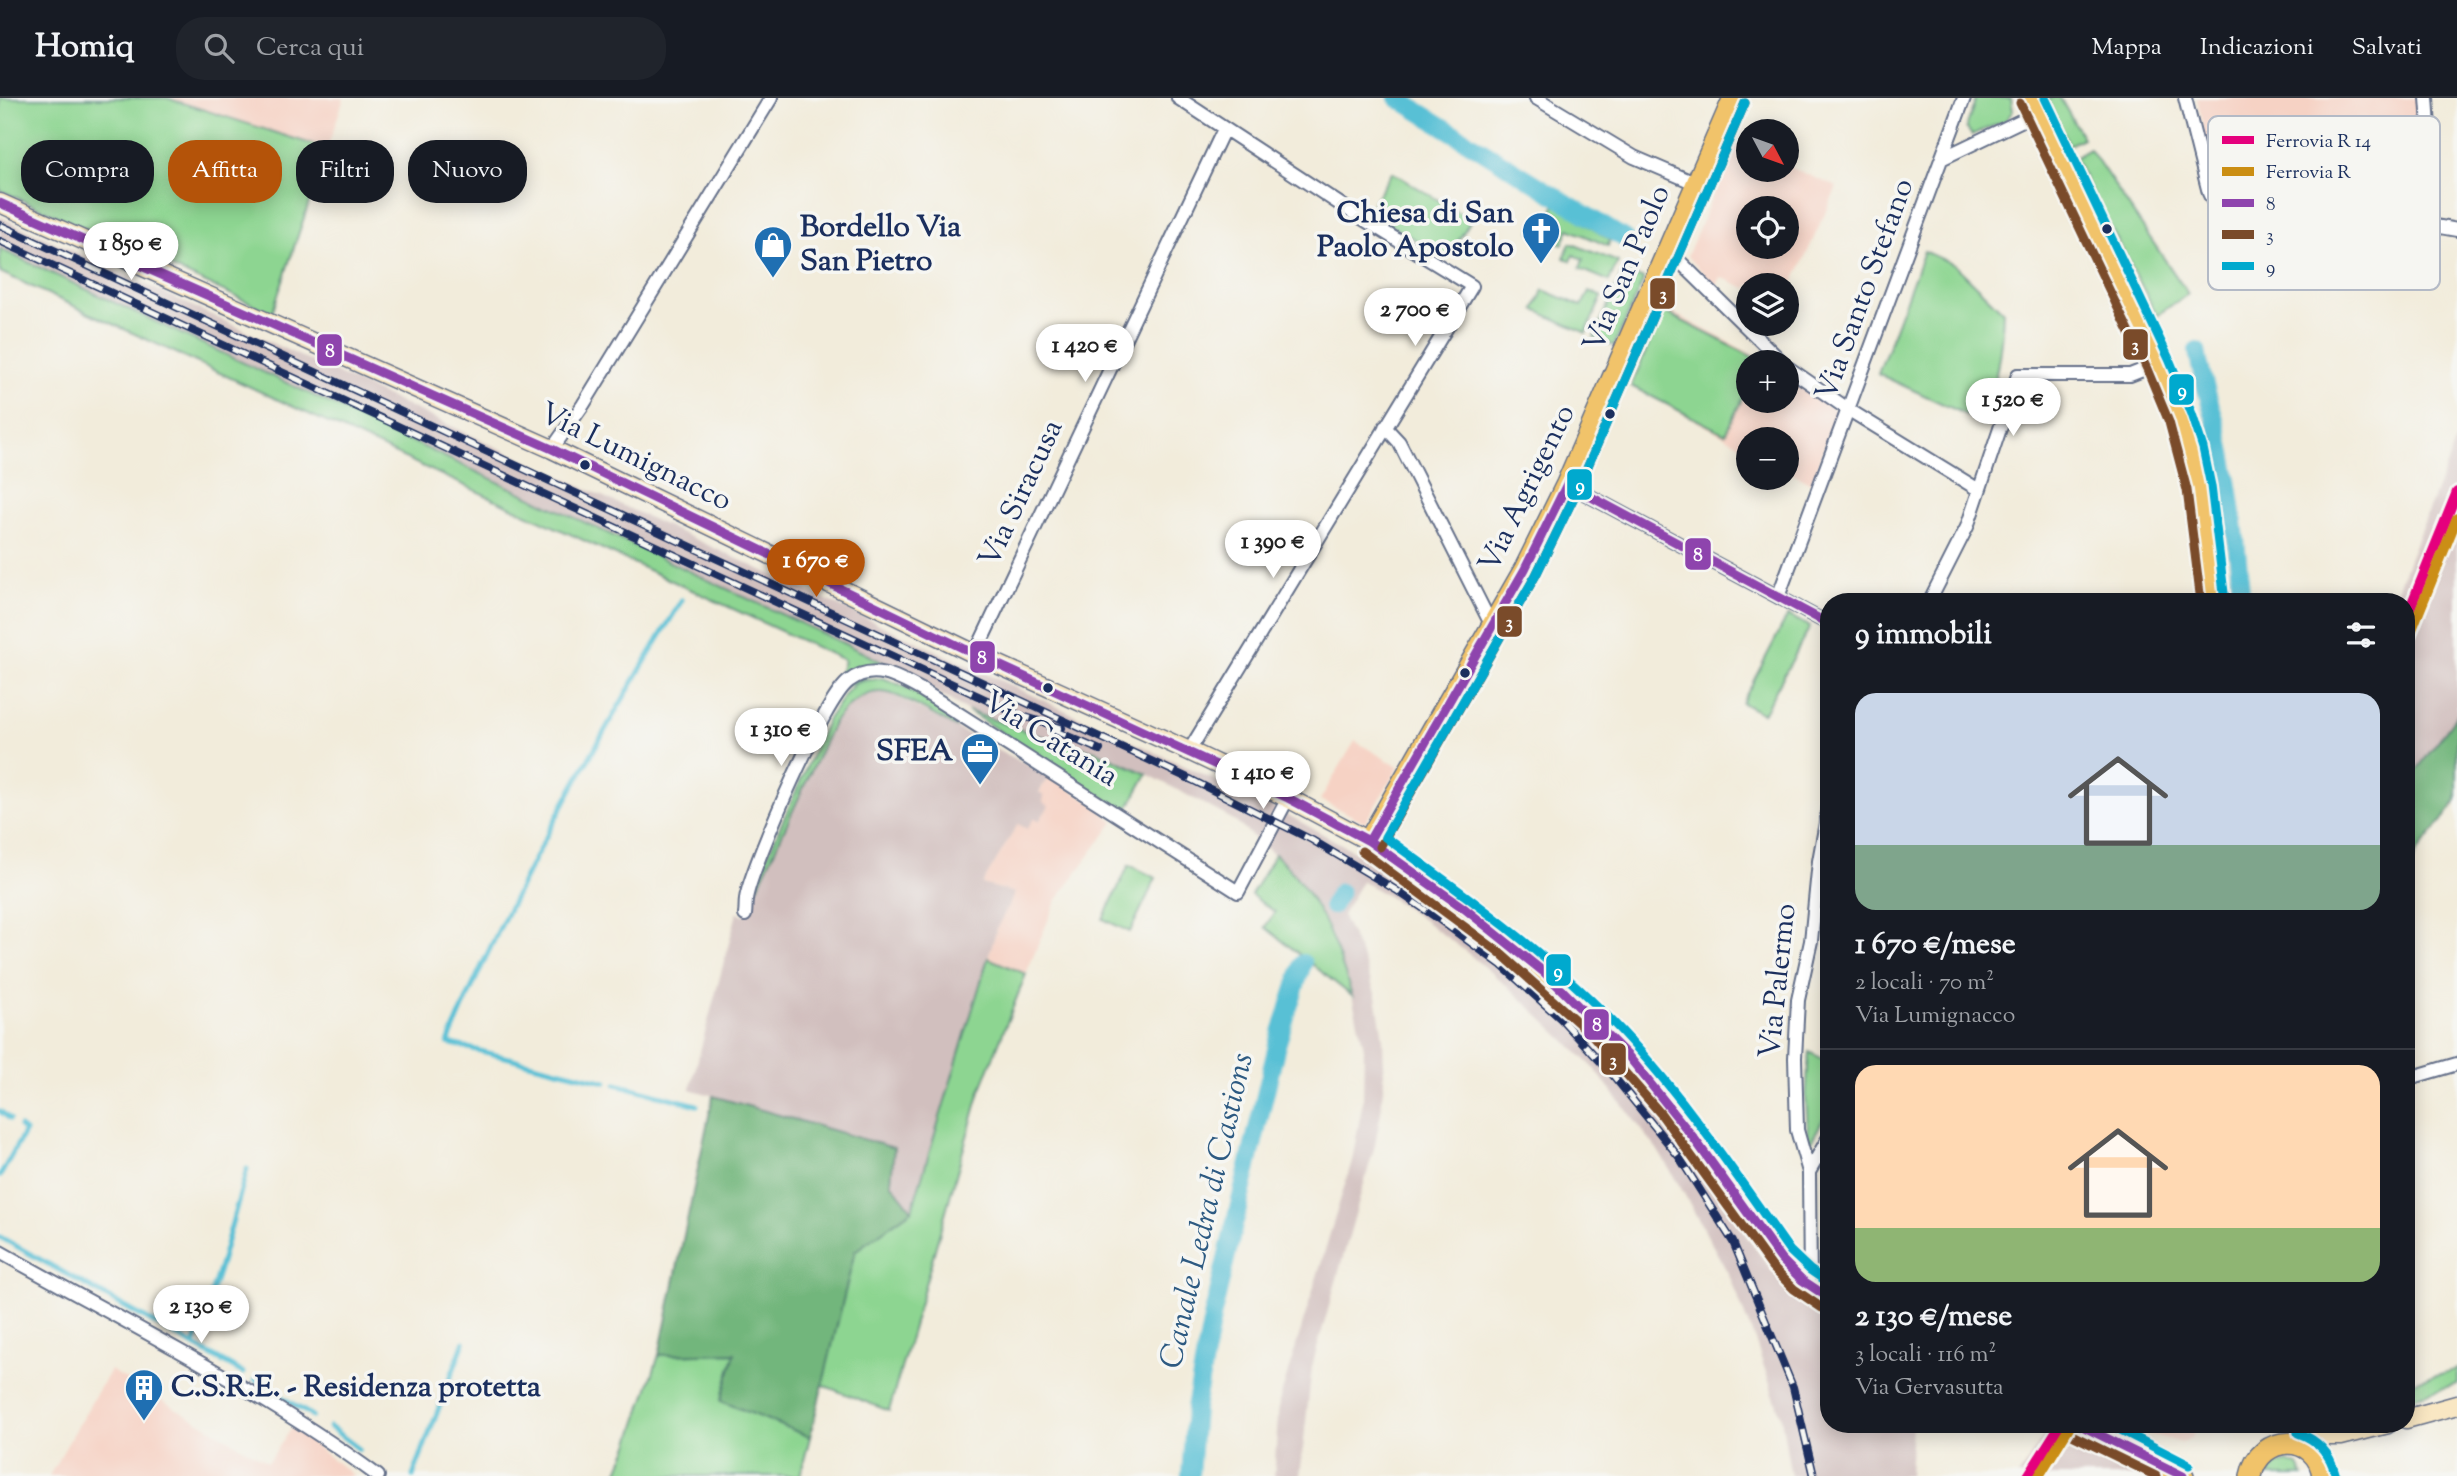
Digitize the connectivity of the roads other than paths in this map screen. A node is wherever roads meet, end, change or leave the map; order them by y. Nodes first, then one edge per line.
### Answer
1 (771, 98) edge
2 (1178, 98) edge
3 (1536, 98) edge
4 (1734, 98) edge
5 (1964, 98) edge
6 (2185, 98) edge
7 (2427, 98) edge
8 (2034, 106) edge
9 (2428, 116) edge
10 (1224, 129) junction
11 (1943, 158) junction
12 (1697, 184) junction
13 (2208, 189) edge
14 (0, 203) edge
15 (1668, 250) junction
16 (1770, 350) edge
17 (2158, 364) junction
18 (1799, 375) edge
19 (1614, 377) joint
20 (1849, 410) junction
21 (1385, 427) junction
22 (552, 450) junction
23 (1567, 484) junction
24 (1979, 490) junction
25 (1934, 593) edge
26 (2212, 593) edge
27 (1778, 597) junction
28 (1820, 619) edge
29 (1492, 626) junction
30 (975, 654) junction
31 (1189, 751) junction
32 (1288, 798) junction
33 (1369, 841) junction
34 (1820, 858) edge
35 (745, 915) dead end
36 (2457, 1064) edge
37 (2415, 1076) edge
38 (1820, 1153) edge
39 (1809, 1172) junction
40 (0, 1252) edge
41 (1820, 1292) edge
42 (2457, 1405) edge
43 (2415, 1417) edge
44 (2353, 1433) edge
45 (2341, 1436) junction
46 (2289, 1437) edge
47 (2109, 1438) tunnel mouth
48 (2320, 1469) edge
49 (378, 1476) edge
50 (2183, 1476) edge
51 (2251, 1476) edge

1 - 22 street
2 - 10 street
3 - 12 street, Via San Paolo
4 - 12 main road, Via San Paolo
5 - 11 street, Via Santo Stefano
6 - 13 street
7 - 9 street
8 - 11 street, Via Santo Stefano
8 - 17 main road
10 - 21 street
10 - 30 street, Via Siracusa
11 - 20 street, Via Santo Stefano
12 - 15 main road, Via San Paolo
14 - 22 main road, Via Lumignacco
15 - 16 street
15 - 19 main road, Via San Paolo
17 - 24 street
17 - 26 main road
18 - 20 street
19 - 23 main road, Via Agrigento
20 - 24 street
20 - 27 street, Via Santo Stefano
21 - 29 street, Via Agrigento
21 - 31 street
22 - 30 main road, Via Lumignacco
23 - 27 street
23 - 29 main road, Via Agrigento
24 - 25 street
27 - 28 street
29 - 33 main road, Via Agrigento
30 - 31 main road, Via Lumignacco
31 - 32 main road, Via Lumignacco
32 - 33 main road, Via Lumignacco
32 - 35 street, Via Catania
33 - 41 main road, Via Lumignacco
34 - 39 street, Via Palermo
36 - 37 street
38 - 39 street
39 - 41 street, Via Palermo
40 - 49 street
42 - 43 main road
44 - 45 main road
45 - 46 main road
45 - 48 main road
46 - 48 main road
46 - 51 main road
47 - 50 main road

